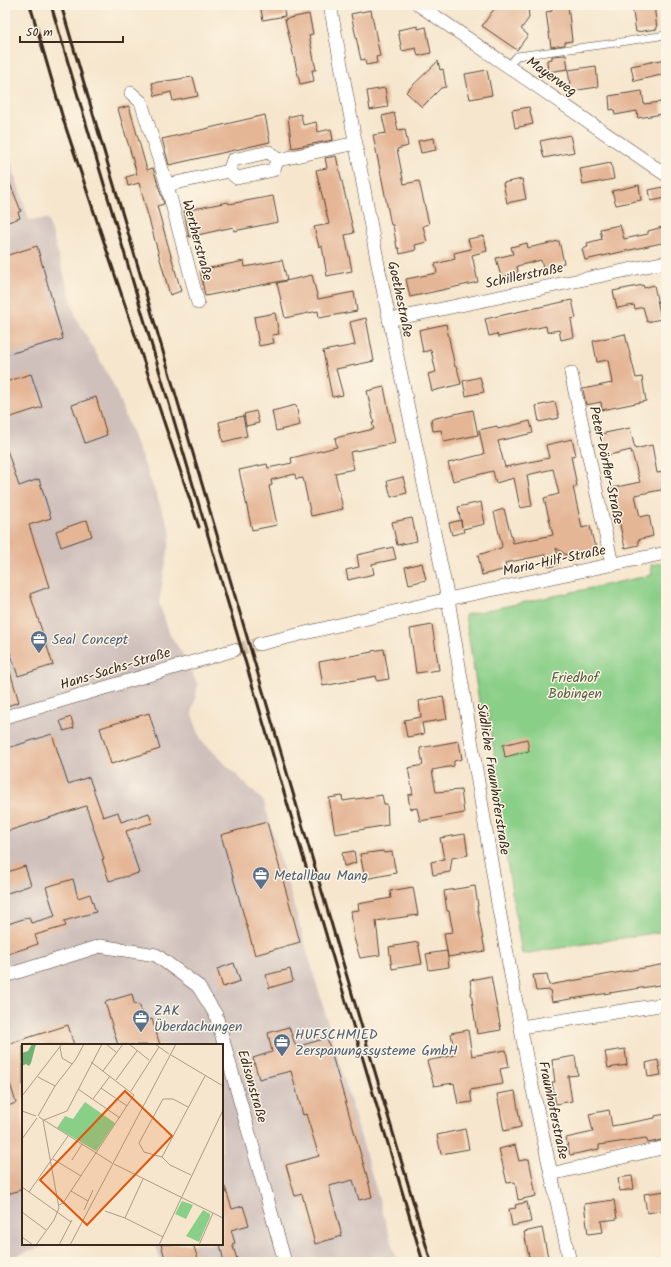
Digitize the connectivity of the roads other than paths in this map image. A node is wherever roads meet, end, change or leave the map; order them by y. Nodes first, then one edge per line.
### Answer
1 (330, 5) edge
2 (419, 5) edge
3 (666, 35) edge
4 (509, 65) junction
5 (131, 93) dead end
6 (356, 143) junction
7 (278, 160) junction
8 (229, 171) junction
9 (666, 174) edge
10 (167, 185) junction
11 (666, 262) edge
12 (198, 303) dead end
13 (389, 320) junction
14 (571, 374) dead end
15 (666, 553) edge
16 (612, 564) junction
17 (448, 599) junction
18 (259, 644) tunnel mouth
19 (234, 650) tunnel mouth
20 (5, 717) edge
21 (509, 964) joint
22 (5, 976) edge
23 (666, 1004) edge
24 (521, 1027) junction
25 (666, 1147) edge
26 (551, 1174) junction
27 (285, 1262) edge
28 (570, 1262) edge

1 - 6 street, Goethestraße
2 - 4 street, Mayerweg
3 - 4 lane
4 - 9 street, Mayerweg
5 - 10 street, Wertherstraße
6 - 7 street, Wertherstraße
6 - 13 street, Goethestraße
7 - 8 street, Wertherstraße
7 - 8 street
8 - 10 street, Wertherstraße
10 - 12 street, Wertherstraße
11 - 13 street, Schillerstraße
13 - 17 street, Goethestraße
14 - 16 street, Peter-Dörfler-Straße
15 - 16 street, Maria-Hilf-Straße
16 - 17 street, Maria-Hilf-Straße
17 - 18 street
17 - 21 street, Südliche Fraunhoferstraße
19 - 20 street, Hans-Sachs-Straße
21 - 24 street, Fraunhoferstraße
22 - 27 street, Edisonstraße
23 - 24 street
24 - 26 street, Fraunhoferstraße
25 - 26 street
26 - 28 street, Fraunhoferstraße

